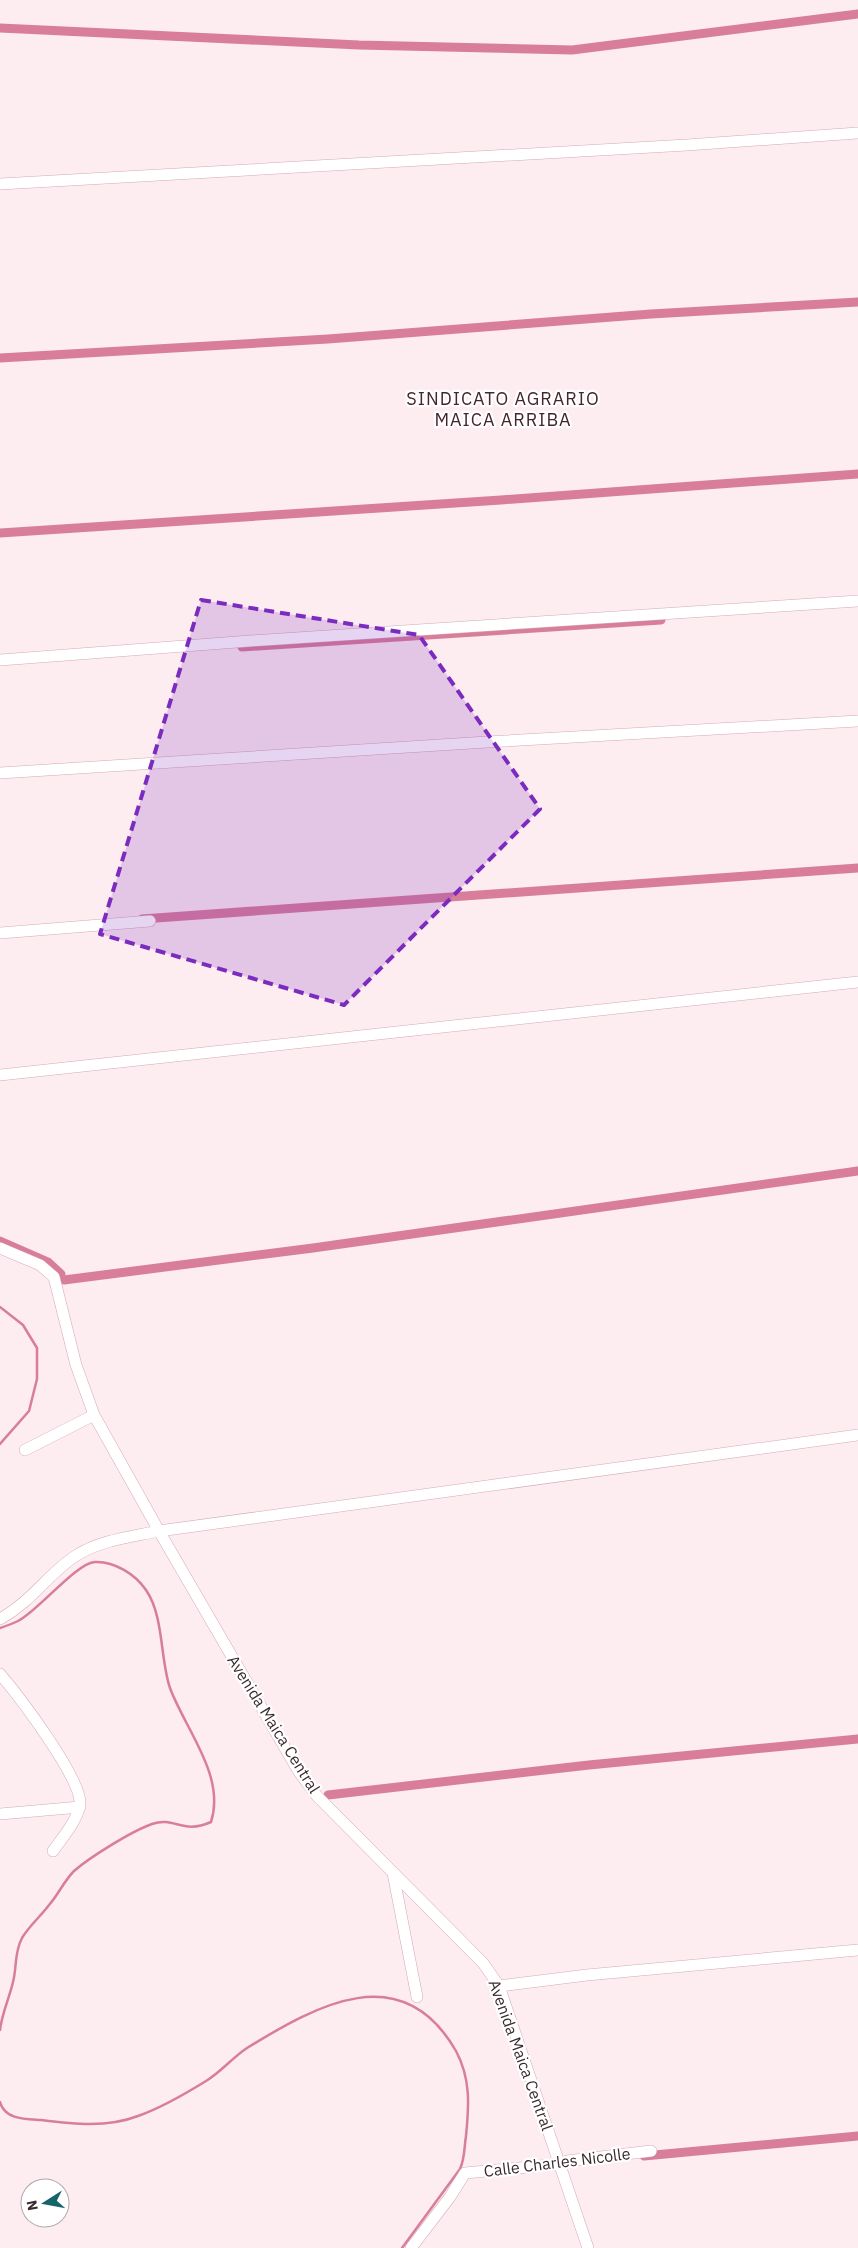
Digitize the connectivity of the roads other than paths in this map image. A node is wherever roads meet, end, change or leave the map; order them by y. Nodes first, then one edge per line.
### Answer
1 (858, 132) edge
2 (0, 184) edge
3 (858, 601) edge
4 (0, 660) edge
5 (858, 721) edge
6 (0, 773) edge
7 (150, 921) dead end
8 (0, 933) edge
9 (858, 982) edge
10 (0, 1074) edge
11 (0, 1248) edge
12 (94, 1414) junction
13 (858, 1435) edge
14 (25, 1450) dead end
15 (159, 1531) junction
16 (0, 1619) edge
17 (0, 1674) edge
18 (80, 1807) junction
19 (0, 1814) edge
20 (53, 1851) dead end
21 (393, 1874) junction
22 (858, 1950) edge
23 (499, 1986) junction
24 (417, 1997) dead end
25 (651, 2151) dead end
26 (560, 2164) junction
27 (411, 2248) edge
28 (588, 2248) edge

1 - 2 street
3 - 4 street
5 - 6 street
7 - 8 street
9 - 10 street
11 - 12 street, Avenida Maica Central
12 - 14 street
12 - 15 street, Avenida Maica Central
13 - 15 street
15 - 16 street
15 - 21 street, Avenida Maica Central
17 - 18 street
18 - 19 street
18 - 20 street
21 - 23 street, Avenida Maica Central
21 - 24 street
22 - 23 street
23 - 26 street, Avenida Maica Central
25 - 26 street, Calle Charles Nicolle
26 - 27 street, Calle Charles Nicolle
26 - 28 street, Avenida Maica Central

